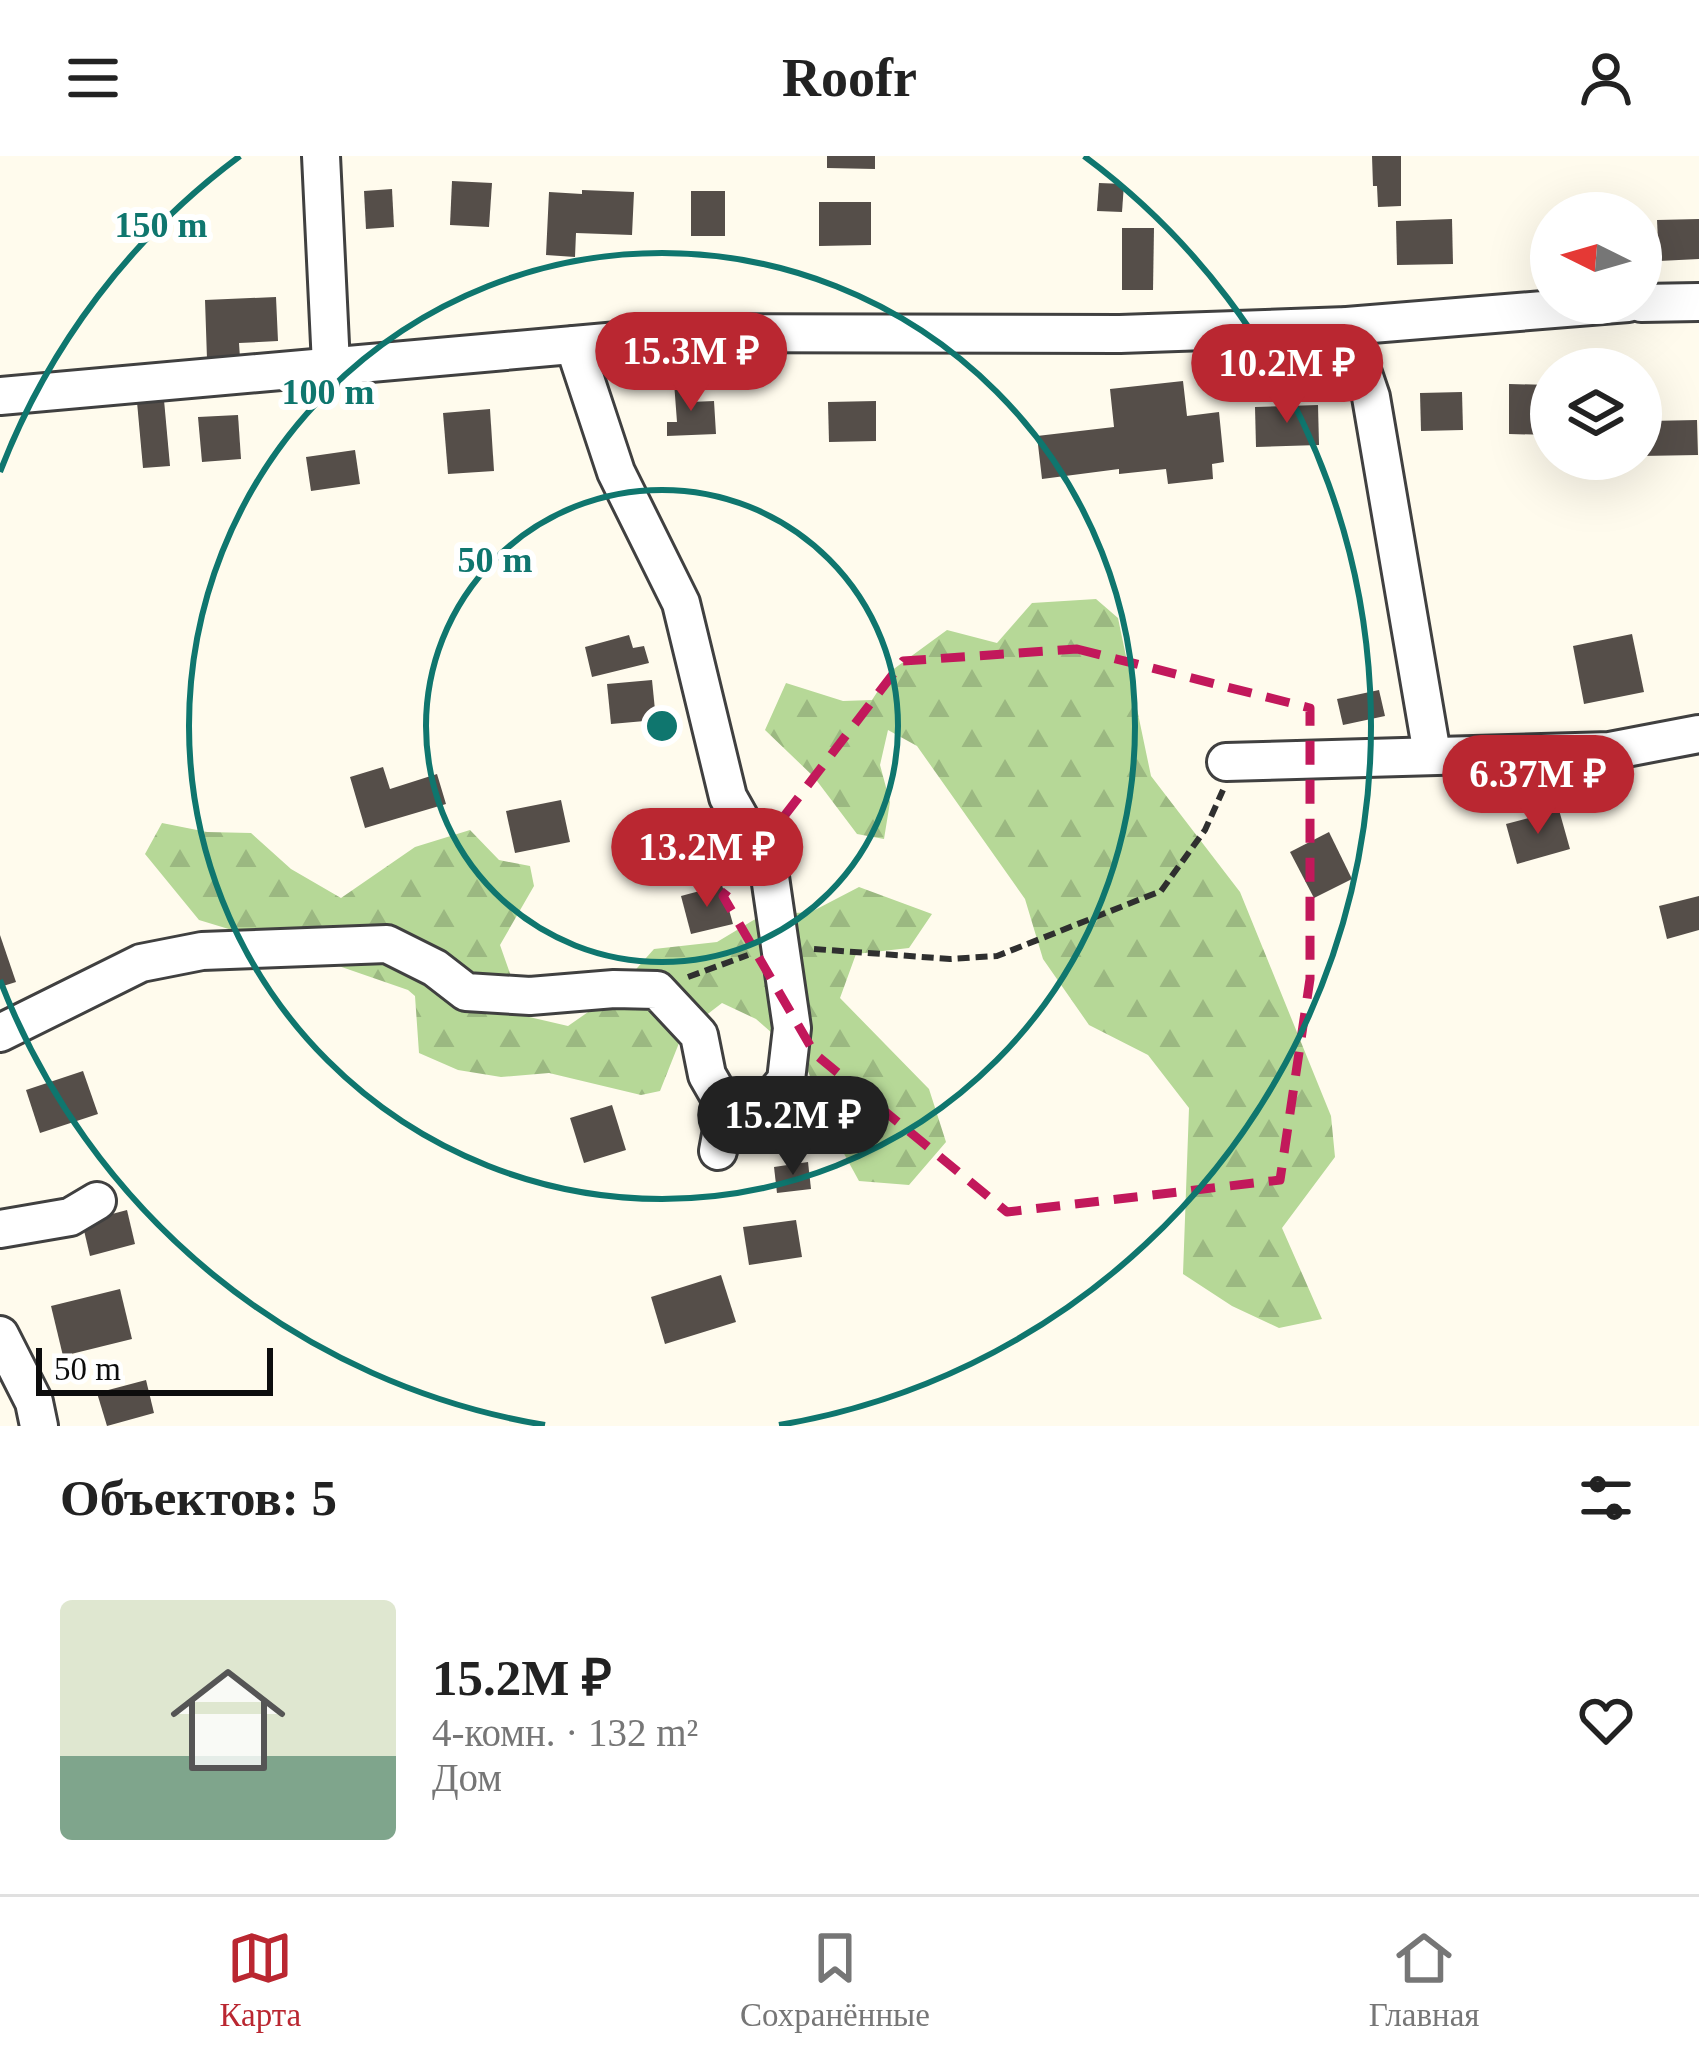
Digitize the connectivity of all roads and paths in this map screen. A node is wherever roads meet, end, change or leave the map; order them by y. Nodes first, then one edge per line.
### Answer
1 (321, 156) edge
2 (1699, 302) edge
3 (1662, 303) edge
4 (1530, 311) edge
5 (1347, 326) junction
6 (574, 344) junction
7 (332, 365) junction
8 (0, 396) edge
9 (1699, 734) edge
10 (1432, 754) junction
11 (1231, 762) joint
12 (780, 946) junction
13 (656, 990) junction
14 (0, 1033) edge
15 (726, 1108) junction
16 (718, 1151) dead end
17 (97, 1201) dead end
18 (0, 1229) edge
19 (0, 1335) edge
20 (39, 1426) edge

1 - 7 street
2 - 3 street
4 - 5 street
5 - 6 street
5 - 10 street
6 - 7 street
6 - 12 street
7 - 8 street
9 - 10 street
10 - 11 street
11 - 12 path
12 - 13 path
12 - 15 street
13 - 14 street
13 - 15 street
15 - 16 street
17 - 18 street
19 - 20 street

